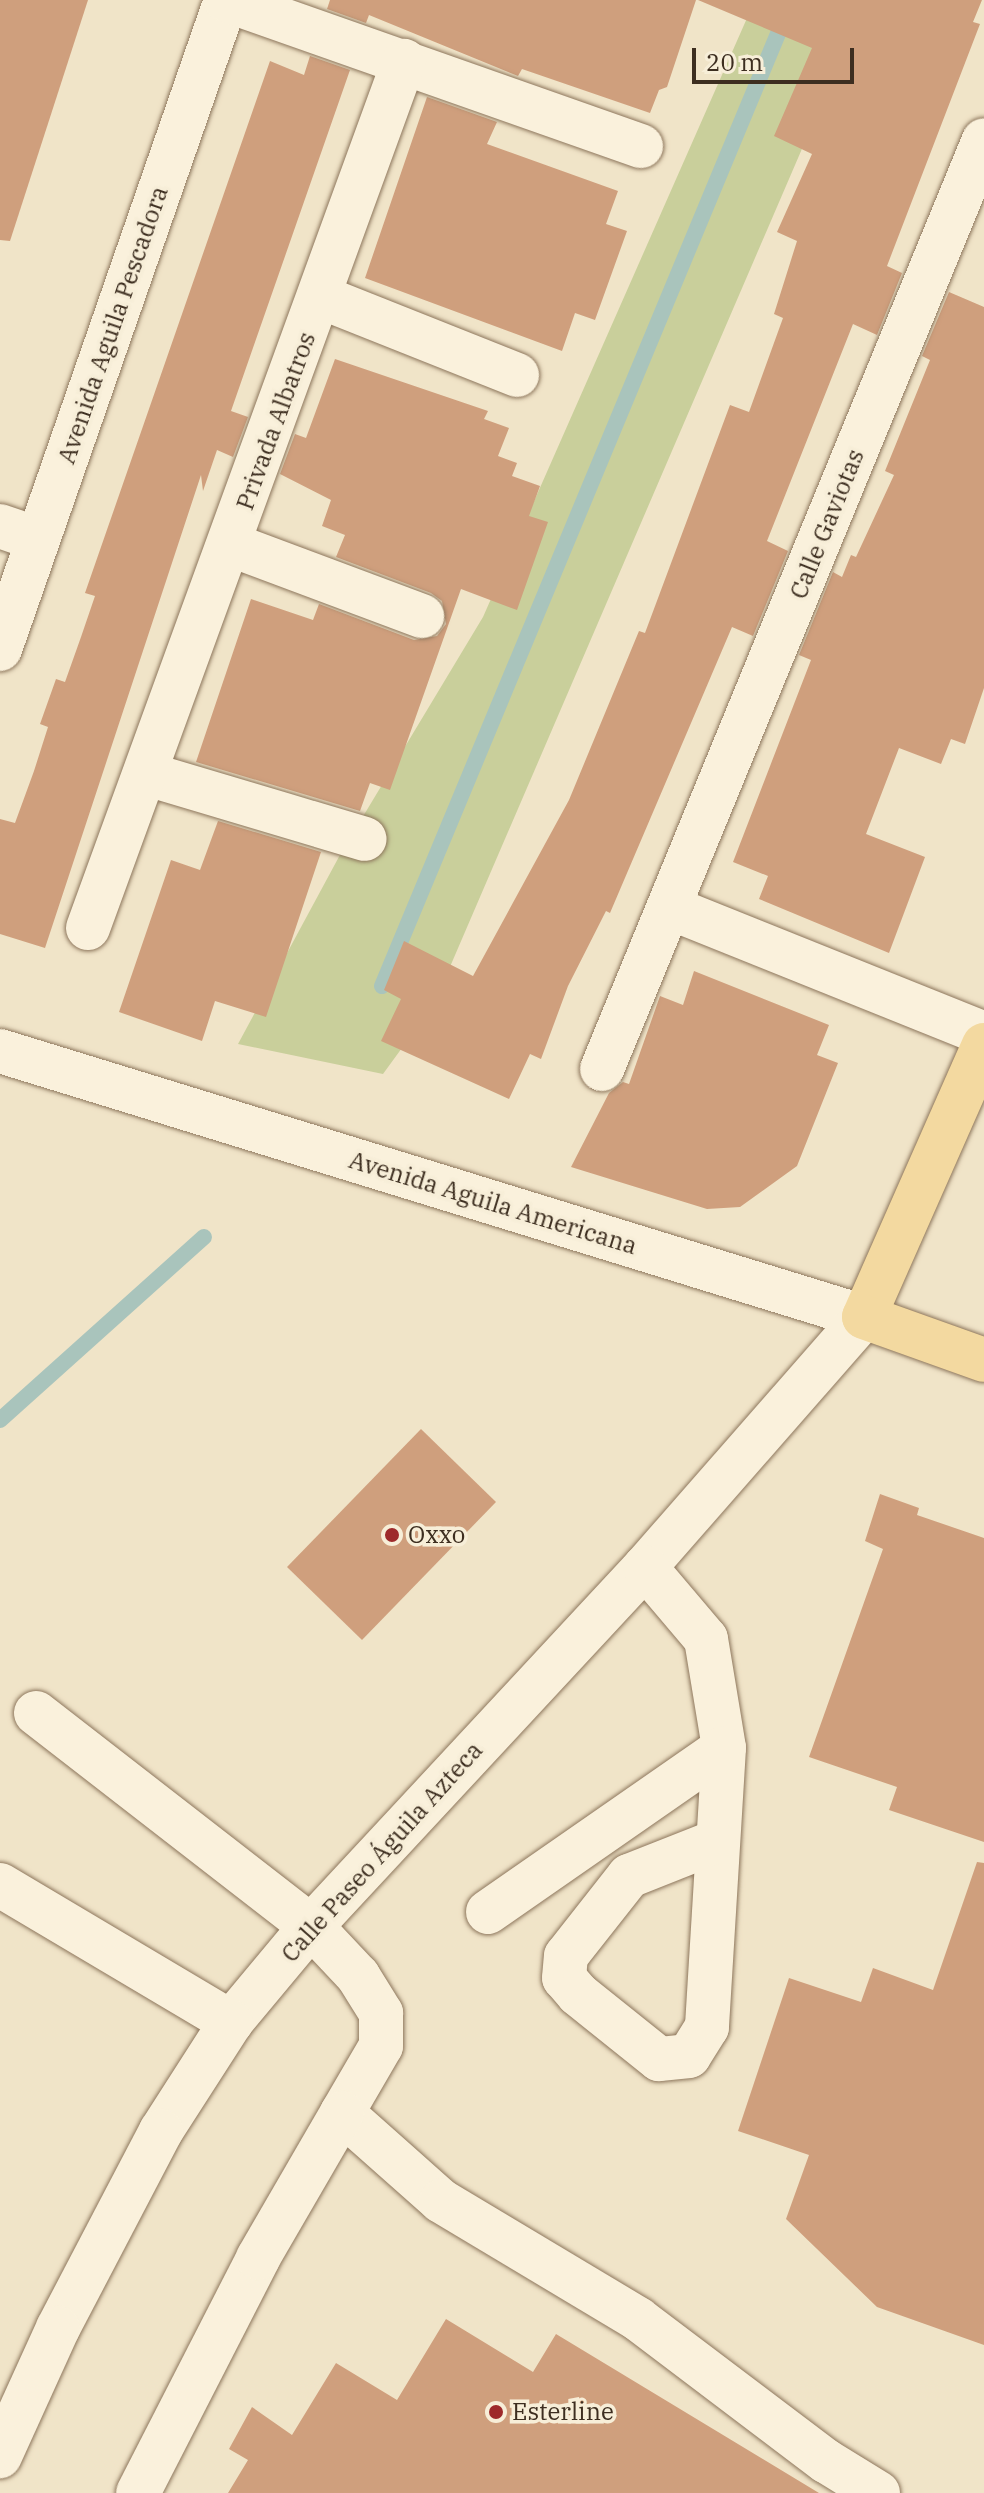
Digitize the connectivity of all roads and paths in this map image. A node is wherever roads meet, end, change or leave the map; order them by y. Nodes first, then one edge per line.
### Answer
1 (226, 0) edge
2 (404, 61) junction
3 (984, 140) edge
4 (641, 146) dead end
5 (321, 297) junction
6 (517, 375) dead end
7 (19, 532) edge
8 (232, 545) junction
9 (422, 616) dead end
10 (0, 649) edge
11 (147, 774) junction
12 (365, 839) dead end
13 (671, 908) junction
14 (88, 928) dead end
15 (984, 1034) edge
16 (984, 1045) edge
17 (0, 1051) edge
18 (602, 1069) dead end
19 (864, 1317) junction
20 (984, 1360) edge
21 (645, 1567) junction
22 (36, 1713) dead end
23 (724, 1748) junction
24 (715, 1842) junction
25 (0, 1885) edge
26 (488, 1912) dead end
27 (311, 1926) junction
28 (231, 2022) junction
29 (342, 2113) junction
30 (0, 2456) edge
31 (138, 2493) edge
32 (878, 2493) edge

1 - 2 street
1 - 7 street, Avenida Aguila Pescadora
2 - 4 street
2 - 5 street, Privada Albatros
3 - 13 street, Calle Gaviotas
5 - 6 street
5 - 8 street, Privada Albatros
7 - 10 street, Avenida Aguila Pescadora
8 - 9 street
8 - 11 street, Privada Albatros
11 - 12 street
11 - 14 street, Privada Albatros
13 - 15 street
13 - 18 street, Calle Gaviotas
16 - 19 main road
17 - 19 street, Avenida Aguila Americana
19 - 20 main road, Avenida Aguila Americana
19 - 21 street, Calle Paseo Águila Azteca
21 - 23 street
21 - 27 street, Calle Paseo Águila Azteca
22 - 27 street
23 - 24 street
23 - 26 street
24 - 24 street
25 - 28 street
27 - 28 street, Calle Paseo Águila Azteca
27 - 29 street
28 - 30 street, Calle Paseo Águila Azteca
29 - 31 street
29 - 32 street

